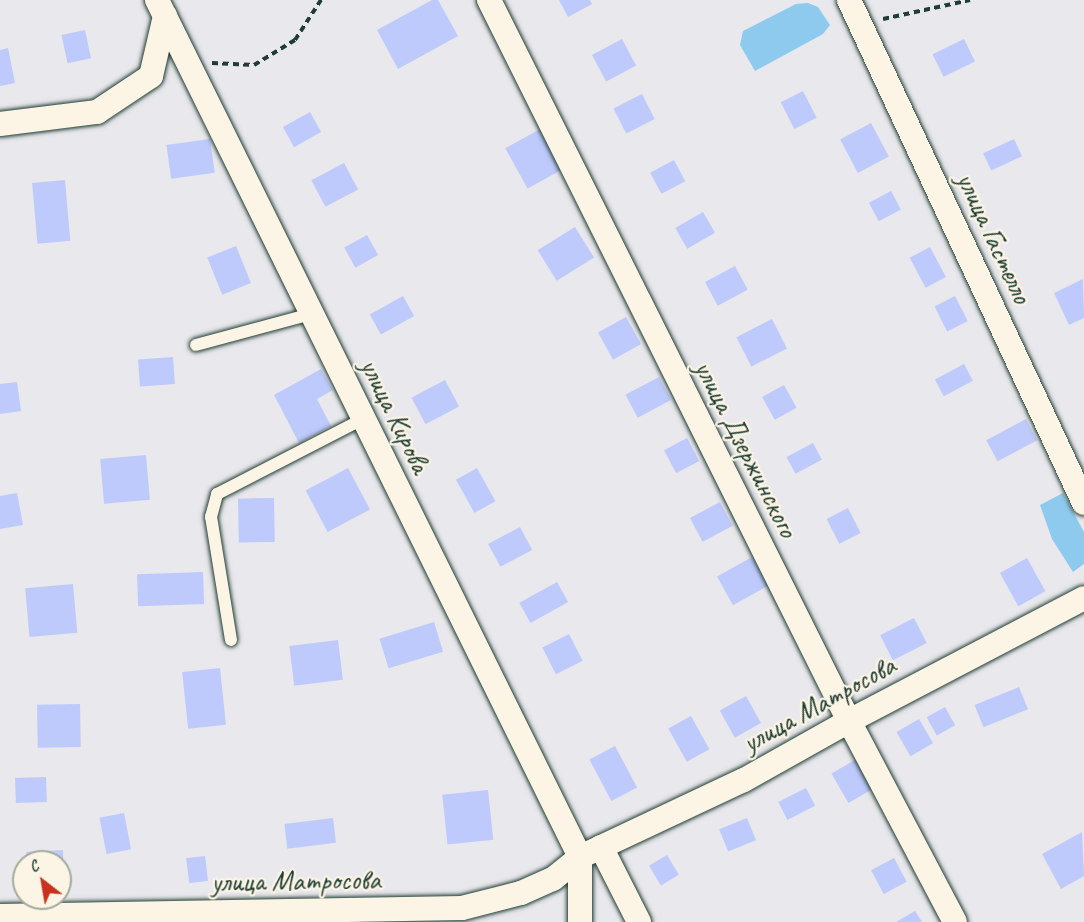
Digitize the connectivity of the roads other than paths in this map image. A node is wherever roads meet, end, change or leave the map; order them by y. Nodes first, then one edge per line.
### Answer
1 (489, 0) edge
2 (849, 0) edge
3 (161, 8) edge
4 (0, 124) edge
5 (311, 314) junction
6 (196, 345) dead end
7 (363, 420) junction
8 (1084, 502) edge
9 (1084, 598) edge
10 (231, 640) dead end
11 (849, 721) junction
12 (591, 852) junction
13 (0, 916) edge
14 (580, 922) edge
15 (639, 922) edge
16 (955, 922) edge

1 - 11 street, улица Дзержинского
2 - 8 street, улица Гастелло
3 - 4 street
3 - 5 street, улица Кирова
5 - 6 lane
5 - 7 street, улица Кирова
7 - 10 lane
7 - 12 street, улица Кирова
9 - 11 street, улица Матросова
11 - 12 street, улица Матросова
11 - 16 street, улица Дзержинского
12 - 13 street, улица Матросова
12 - 14 street
12 - 15 street, улица Кирова

